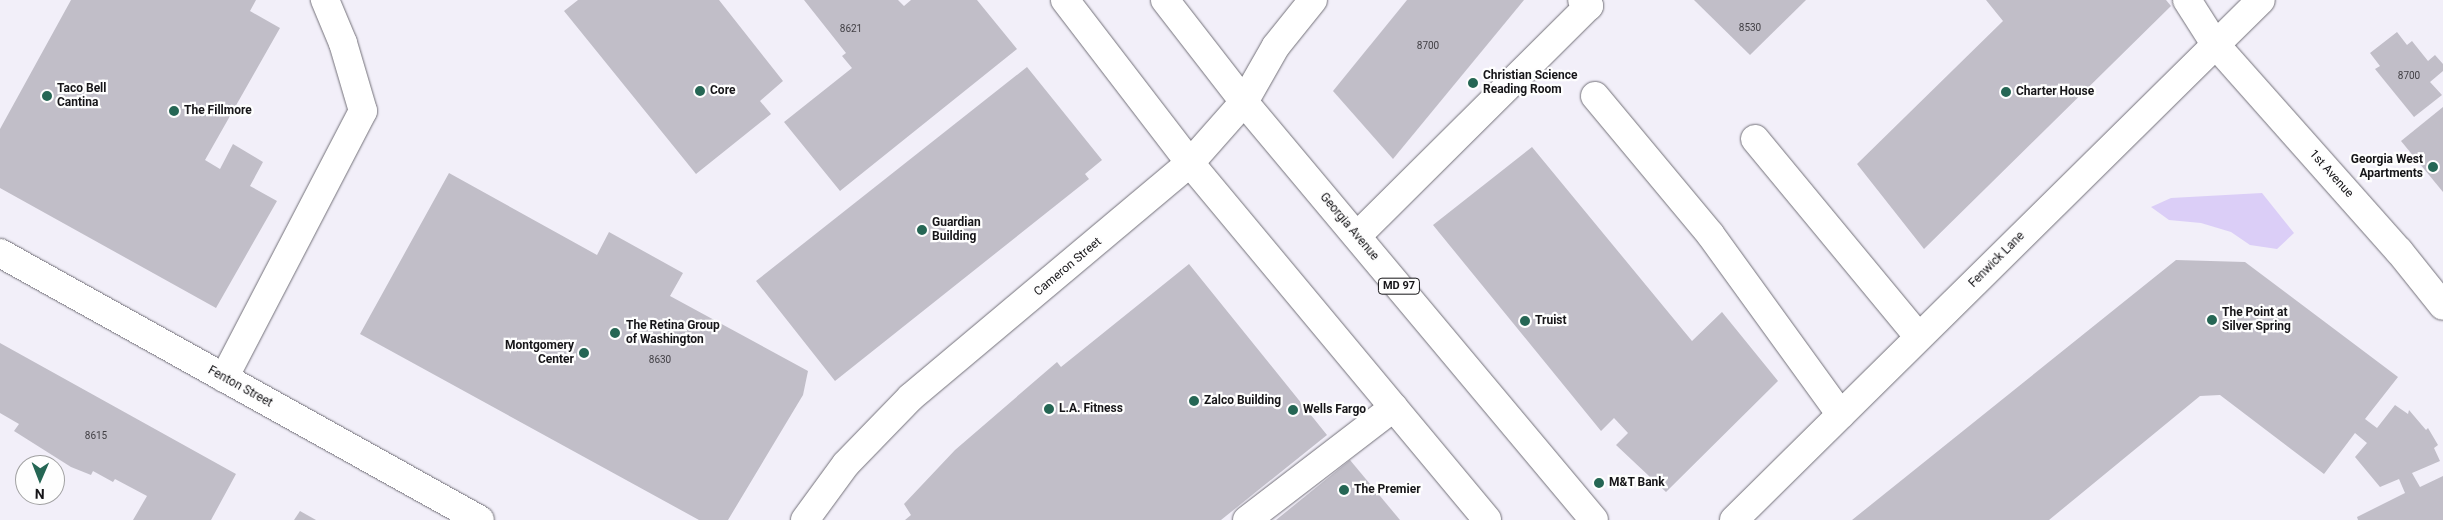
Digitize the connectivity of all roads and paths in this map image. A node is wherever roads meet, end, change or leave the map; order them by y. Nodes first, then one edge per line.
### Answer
1 (325, 0) edge
2 (1065, 0) edge
3 (1165, 0) edge
4 (1313, 0) edge
5 (1582, 0) edge
6 (2187, 0) edge
7 (2261, 0) edge
8 (2215, 44) junction
9 (1595, 96) dead end
10 (1244, 102) junction
11 (1755, 139) dead end
12 (1190, 163) junction
13 (1357, 236) junction
14 (0, 253) edge
15 (2443, 306) edge
16 (1919, 337) junction
17 (224, 378) junction
18 (1394, 407) junction
19 (1841, 415) junction
20 (480, 520) edge
21 (806, 520) edge
22 (1247, 520) edge
23 (1487, 520) edge
24 (1594, 520) edge
25 (1734, 520) edge

1 - 17 street
2 - 12 street
3 - 10 street, Georgia Avenue / MD 97
4 - 10 street, Cameron Street
5 - 13 street
6 - 8 street, 1st Avenue
7 - 8 street, Fenwick Lane
8 - 15 street, 1st Avenue
8 - 16 street, Fenwick Lane
9 - 19 street
10 - 12 street, Cameron Street
10 - 13 street, Georgia Avenue / MD 97
11 - 16 street
12 - 18 street
12 - 21 street, Cameron Street
13 - 24 street, Georgia Avenue / MD 97
14 - 17 street, Fenton Street
16 - 19 street, Fenwick Lane
17 - 20 street, Fenton Street
18 - 22 street
18 - 23 street
19 - 25 street, Fenwick Lane

